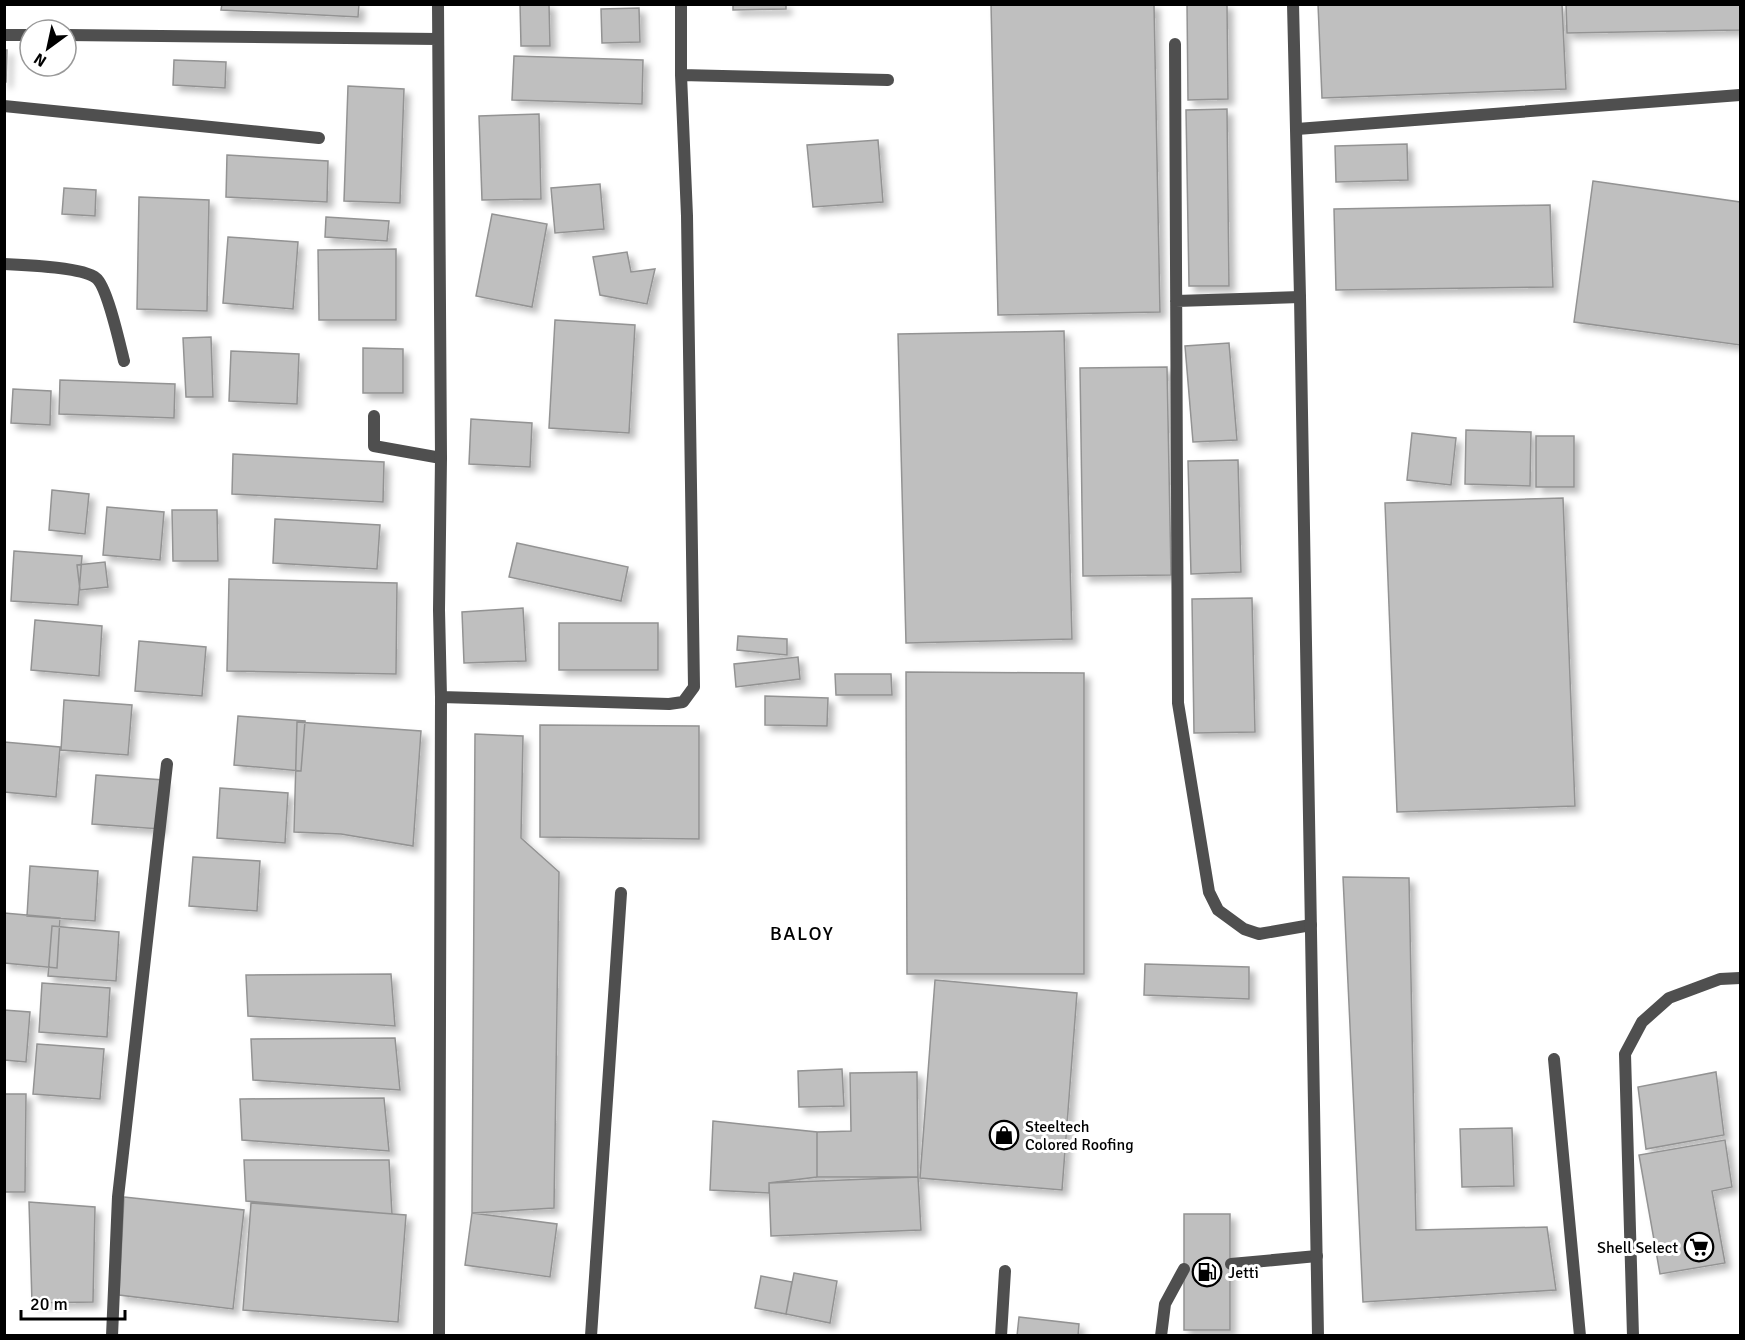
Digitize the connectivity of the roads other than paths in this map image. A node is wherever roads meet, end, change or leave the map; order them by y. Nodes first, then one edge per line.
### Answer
1 (438, 4) edge
2 (681, 4) edge
3 (1293, 4) edge
4 (78, 35) edge
5 (438, 39) junction
6 (1175, 44) dead end
7 (681, 75) junction
8 (888, 80) dead end
9 (1740, 95) edge
10 (4, 106) edge
11 (1297, 129) junction
12 (319, 138) dead end
13 (4, 264) edge
14 (1300, 297) junction
15 (1176, 302) junction
16 (124, 361) dead end
17 (374, 416) dead end
18 (441, 458) junction
19 (441, 697) junction
20 (167, 764) dead end
21 (621, 893) dead end
22 (1311, 925) junction
23 (1740, 978) edge
24 (1554, 1059) dead end
25 (1317, 1256) junction
26 (1231, 1264) dead end
27 (1184, 1269) dead end
28 (1005, 1271) dead end
29 (112, 1335) edge
30 (439, 1335) edge
31 (591, 1335) edge
32 (1001, 1335) edge
33 (1161, 1335) edge
34 (1318, 1335) edge
35 (1580, 1335) edge
36 (1633, 1335) edge

1 - 5 street
2 - 7 street
3 - 11 street
4 - 5 street
5 - 18 street
6 - 15 street
7 - 8 street
7 - 19 street
9 - 11 street
10 - 12 street
11 - 14 street
13 - 16 street
14 - 15 street
14 - 22 street
15 - 22 street
17 - 18 street
18 - 19 street
19 - 30 street
20 - 29 street
21 - 31 street
22 - 25 street
23 - 36 street
24 - 35 street
25 - 26 street
25 - 34 street
27 - 33 street
28 - 32 street

